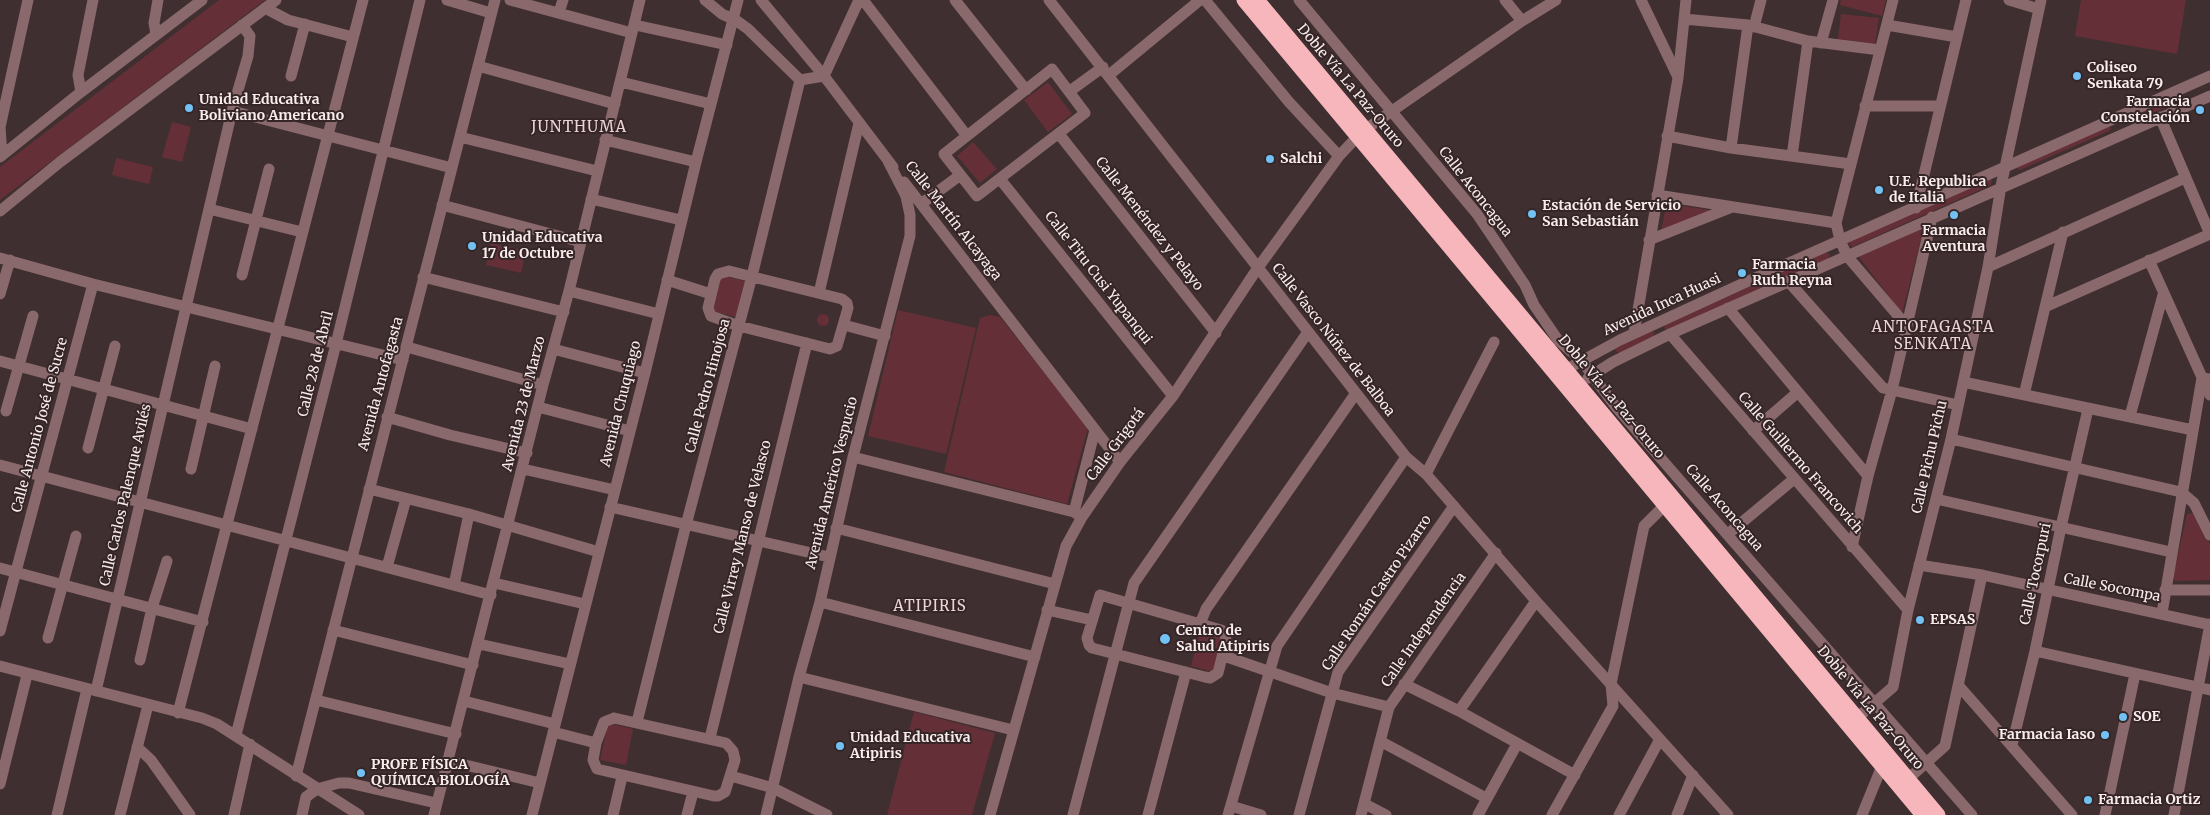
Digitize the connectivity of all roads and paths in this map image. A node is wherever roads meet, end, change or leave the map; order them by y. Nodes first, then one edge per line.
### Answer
1 (28, 0) edge
2 (93, 0) edge
3 (158, 0) edge
4 (202, 0) edge
5 (276, 0) edge
6 (363, 0) edge
7 (420, 0) edge
8 (446, 0) edge
9 (495, 0) edge
10 (510, 0) edge
11 (563, 0) edge
12 (640, 0) edge
13 (705, 0) edge
14 (738, 0) edge
15 (761, 0) edge
16 (859, 0) edge
17 (863, 0) edge
18 (955, 0) edge
19 (1049, 0) edge
20 (1200, 0) edge
21 (1205, 0) edge
22 (1244, 0) edge
23 (1257, 0) edge
24 (1299, 0) edge
25 (1505, 0) edge
26 (1556, 0) edge
27 (1641, 0) edge
28 (1686, 0) edge
29 (1761, 0) edge
30 (1833, 0) edge
31 (1893, 0) edge
32 (1966, 0) edge
33 (2010, 0) edge
34 (2040, 4) edge
35 (265, 8) junction
36 (559, 12) junction
37 (491, 13) junction
38 (734, 19) junction
39 (1684, 19) junction
40 (1522, 21) junction
41 (304, 24) junction
42 (1886, 25) junction
43 (242, 26) junction
44 (1751, 26) junction
45 (634, 29) junction
46 (156, 34) junction
47 (353, 37) junction
48 (1957, 37) junction
49 (1808, 41) junction
50 (1821, 43) junction
51 (727, 45) junction
52 (1880, 50) junction
53 (478, 66) junction
54 (1106, 71) junction
55 (291, 76) dead end
56 (824, 76) junction
57 (2210, 76) edge
58 (1678, 78) junction
59 (800, 80) junction
60 (621, 82) junction
61 (2189, 86) junction
62 (1026, 90) junction
63 (1070, 91) junction
64 (81, 92) junction
65 (2210, 96) edge
66 (2196, 102) junction
67 (615, 104) junction
68 (711, 104) junction
69 (1865, 106) junction
70 (1940, 106) junction
71 (1392, 110) junction
72 (232, 111) junction
73 (2122, 115) junction
74 (2160, 117) junction
75 (859, 123) junction
76 (2130, 130) junction
77 (1362, 133) junction
78 (1059, 134) junction
79 (328, 135) junction
80 (967, 136) junction
81 (1667, 136) junction
82 (460, 137) junction
83 (605, 140) junction
84 (1731, 148) junction
85 (384, 151) junction
86 (1, 156) edge
87 (1339, 156) junction
88 (1792, 156) junction
89 (888, 161) junction
90 (696, 162) junction
91 (1851, 164) junction
92 (2005, 167) junction
93 (268, 168) dead end
94 (452, 168) junction
95 (598, 171) junction
96 (959, 176) junction
97 (2185, 178) junction
98 (1000, 179) junction
99 (2001, 186) junction
100 (1657, 195) junction
101 (591, 199) junction
102 (921, 204) junction
103 (442, 205) junction
104 (1731, 207) junction
105 (1916, 208) junction
106 (209, 209) junction
107 (0, 211) edge
108 (1932, 217) junction
109 (254, 220) junction
110 (681, 220) junction
111 (1836, 223) junction
112 (302, 232) junction
113 (2063, 232) junction
114 (2210, 234) edge
115 (1649, 240) junction
116 (1840, 240) junction
117 (581, 242) junction
118 (1848, 256) junction
119 (5, 258) edge
120 (2149, 260) junction
121 (1988, 267) junction
122 (1257, 268) junction
123 (242, 275) dead end
124 (752, 276) junction
125 (423, 277) junction
126 (667, 280) junction
127 (1788, 281) junction
128 (93, 284) junction
129 (569, 291) junction
130 (819, 293) junction
131 (0, 294) edge
132 (711, 294) junction
133 (2163, 294) junction
134 (2047, 306) junction
135 (186, 307) junction
136 (1728, 308) junction
137 (564, 312) junction
138 (659, 314) junction
139 (32, 316) dead end
140 (844, 325) junction
141 (1653, 325) junction
142 (1906, 325) junction
143 (739, 326) junction
144 (278, 331) junction
145 (1308, 332) junction
146 (1216, 333) junction
147 (1634, 333) junction
148 (885, 336) junction
149 (1665, 336) junction
150 (1494, 342) dead end
151 (336, 344) junction
152 (807, 344) junction
153 (115, 346) dead end
154 (406, 347) junction
155 (553, 349) junction
156 (403, 360) junction
157 (1581, 360) junction
158 (0, 361) edge
159 (19, 365) junction
160 (215, 366) dead end
161 (1566, 369) junction
162 (645, 373) junction
163 (1593, 375) junction
164 (2206, 378) edge
165 (67, 380) junction
166 (1963, 382) junction
167 (543, 385) junction
168 (1574, 387) junction
169 (104, 390) junction
170 (1892, 390) junction
171 (1798, 392) junction
172 (1356, 393) junction
173 (2024, 395) junction
174 (2210, 395) edge
175 (1172, 396) junction
176 (162, 405) junction
177 (1958, 405) junction
178 (538, 407) junction
179 (2088, 409) junction
180 (6, 411) dead end
181 (203, 415) junction
182 (2130, 416) junction
183 (387, 417) junction
184 (252, 429) junction
185 (630, 430) junction
186 (1095, 430) junction
187 (2193, 430) junction
188 (1753, 431) junction
189 (1951, 439) junction
190 (88, 448) dead end
191 (527, 453) junction
192 (854, 457) junction
193 (1406, 457) junction
194 (1120, 462) junction
195 (0, 465) edge
196 (2075, 467) junction
197 (191, 469) dead end
198 (523, 469) junction
199 (1426, 474) junction
200 (42, 476) junction
201 (1868, 476) junction
202 (1794, 479) junction
203 (369, 489) junction
204 (615, 490) junction
205 (2181, 492) junction
206 (406, 499) junction
207 (1936, 499) junction
208 (139, 502) junction
209 (1665, 505) junction
210 (1454, 506) junction
211 (610, 507) junction
212 (470, 514) junction
213 (1078, 515) junction
214 (226, 524) junction
215 (508, 525) junction
216 (686, 525) junction
217 (2061, 527) junction
218 (836, 528) junction
219 (1728, 534) junction
220 (2210, 535) edge
221 (76, 536) dead end
222 (286, 540) junction
223 (757, 541) junction
224 (1852, 546) junction
225 (599, 552) junction
226 (2171, 552) junction
227 (1496, 553) junction
228 (829, 557) junction
229 (352, 558) junction
230 (167, 560) dead end
231 (1919, 564) junction
232 (387, 567) junction
233 (0, 568) edge
234 (15, 572) junction
235 (1982, 575) junction
236 (494, 583) junction
237 (63, 584) junction
238 (1055, 584) junction
239 (454, 585) junction
240 (2165, 590) junction
241 (2210, 590) edge
242 (2048, 591) junction
243 (491, 595) junction
244 (117, 599) junction
245 (1536, 601) junction
246 (820, 602) junction
247 (1130, 603) junction
248 (585, 604) junction
249 (152, 608) junction
250 (1047, 610) junction
251 (1908, 610) junction
252 (2162, 613) junction
253 (1092, 620) junction
254 (202, 622) junction
255 (1200, 624) junction
256 (2210, 625) edge
257 (333, 630) junction
258 (0, 631) edge
259 (48, 638) dead end
260 (479, 644) junction
261 (2035, 651) junction
262 (1116, 655) junction
263 (1224, 656) junction
264 (1035, 657) junction
265 (140, 660) dead end
266 (570, 664) junction
267 (473, 665) junction
268 (0, 666) edge
269 (1186, 672) junction
270 (1268, 672) junction
271 (2135, 674) junction
272 (27, 675) junction
273 (799, 677) junction
274 (1404, 684) junction
275 (1611, 684) junction
276 (1959, 686) junction
277 (2204, 688) edge
278 (92, 690) junction
279 (1332, 693) junction
280 (316, 700) junction
281 (464, 701) junction
282 (1875, 703) junction
283 (148, 705) junction
284 (1389, 707) junction
285 (1459, 711) junction
286 (178, 713) junction
287 (1856, 718) junction
288 (637, 722) junction
289 (554, 728) junction
290 (1013, 730) junction
291 (456, 734) junction
292 (236, 735) junction
293 (710, 738) junction
294 (1660, 738) junction
295 (1380, 740) junction
296 (596, 743) junction
297 (250, 744) junction
298 (1516, 744) junction
299 (2012, 746) junction
300 (137, 747) junction
301 (449, 761) junction
302 (1927, 763) junction
303 (1882, 766) junction
304 (1575, 775) junction
305 (1692, 775) junction
306 (296, 776) junction
307 (622, 776) junction
308 (731, 776) junction
309 (1908, 779) junction
310 (540, 783) junction
311 (0, 784) edge
312 (773, 788) junction
313 (316, 789) junction
314 (693, 792) junction
315 (1486, 798) junction
316 (435, 809) edge
317 (1363, 809) edge
318 (1230, 811) edge
319 (189, 814) edge
320 (57, 815) edge
321 (120, 815) edge
322 (234, 815) edge
323 (302, 815) edge
324 (358, 815) edge
325 (532, 815) edge
326 (613, 815) edge
327 (687, 815) edge
328 (766, 815) edge
329 (827, 815) edge
330 (990, 815) edge
331 (1073, 815) edge
332 (1148, 815) edge
333 (1261, 815) edge
334 (1299, 815) edge
335 (1386, 815) edge
336 (1478, 815) edge
337 (1552, 815) edge
338 (1619, 815) edge
339 (1677, 815) edge
340 (1728, 815) edge
341 (1862, 815) edge
342 (1922, 815) edge
343 (1938, 815) edge
344 (1972, 815) edge
345 (2072, 815) edge
346 (2105, 815) edge
347 (2174, 815) edge

1 - 86 street
2 - 64 street
3 - 46 street
4 - 46 street
5 - 35 street
6 - 47 street
7 - 85 street, Calle 28 de Abril
8 - 37 street
9 - 37 street, Avenida Antofagasta
10 - 36 street
11 - 36 street
12 - 45 street, Avenida 23 de Marzo
13 - 38 street
14 - 38 street, Avenida Chuquiago
15 - 56 street, Calle Martín Alcayaga
16 - 56 street
17 - 80 street
18 - 62 street
19 - 54 street, Calle Vasco Núñez de Balboa
20 - 54 street
21 - 87 street
22 - 77 highway, Doble Vía La Paz-Oruro
23 - 77 highway, Doble Vía La Paz-Oruro
24 - 71 street, Calle Aconcagua
25 - 40 street
26 - 40 street, Calle Grigotá
27 - 58 street
28 - 39 street
29 - 44 street
30 - 50 street
31 - 42 street
32 - 48 street
33 - 34 street
34 - 92 street, Calle Pichu Pichu
35 - 41 street
35 - 43 street
36 - 45 street
37 - 53 street, Avenida Antofagasta
38 - 51 street, Avenida Chuquiago
38 - 59 street
39 - 44 street
39 - 58 street
40 - 71 street, Calle Grigotá
41 - 47 street
41 - 55 street
42 - 48 street
42 - 52 street
43 - 72 street, Calle Carlos Palenque Avilés
43 - 107 street
44 - 49 street
44 - 84 street
45 - 51 street
45 - 60 street, Avenida 23 de Marzo
46 - 64 street
47 - 79 street
48 - 70 street
49 - 50 street
49 - 88 street
50 - 52 street
51 - 68 street, Avenida Chuquiago
52 - 69 street
53 - 67 street
53 - 82 street, Avenida Antofagasta
54 - 63 street
54 - 122 street, Calle Vasco Núñez de Balboa
56 - 59 street
56 - 75 street, Calle Martín Alcayaga
57 - 61 street, Avenida Inca Huasi
58 - 81 street
59 - 124 street, Calle Pedro Hinojosa
60 - 67 street, Avenida 23 de Marzo
60 - 68 street
61 - 66 street
61 - 73 street, Avenida Inca Huasi
62 - 63 street
62 - 80 street
63 - 78 street
64 - 86 street
65 - 66 street
66 - 74 street
67 - 83 street, Avenida 23 de Marzo
68 - 90 street, Avenida Chuquiago
69 - 70 street
69 - 91 street
70 - 105 street
71 - 77 street, Calle Grigotá
71 - 157 street, Calle Aconcagua
72 - 79 street
72 - 106 street, Calle Carlos Palenque Avilés
73 - 76 street
73 - 92 street, Avenida Inca Huasi
74 - 76 street
74 - 97 street
75 - 89 street, Calle Martín Alcayaga
75 - 130 street
76 - 99 street
77 - 87 street, Calle Grigotá
77 - 161 highway, Doble Vía La Paz-Oruro
77 - 168 highway, Doble Vía La Paz-Oruro
78 - 98 street
78 - 146 street, Calle Menéndez y Pelayo
79 - 85 street
79 - 112 street
80 - 96 street
81 - 84 street
81 - 100 street
82 - 94 street, Avenida Antofagasta
82 - 95 street
83 - 90 street
83 - 95 street, Avenida 23 de Marzo
84 - 88 street
85 - 94 street
85 - 151 street, Calle 28 de Abril
87 - 122 street, Calle Grigotá
88 - 91 street
89 - 102 street, Calle Martín Alcayaga
89 - 148 street, Avenida Américo Vespucio
90 - 110 street, Avenida Chuquiago
91 - 111 street
92 - 99 street, Calle Pichu Pichu
92 - 105 street, Avenida Inca Huasi
93 - 109 street
94 - 103 street, Avenida Antofagasta
95 - 101 street, Avenida 23 de Marzo
96 - 98 street
96 - 102 street
97 - 113 street
97 - 114 street
98 - 175 street, Calle Titu Cusi Yupanqui
99 - 108 street
99 - 121 street, Calle Pichu Pichu
100 - 104 street
100 - 115 street
101 - 110 street
101 - 117 street, Avenida 23 de Marzo
102 - 186 street, Calle Martín Alcayaga
103 - 117 street
103 - 125 street, Avenida Antofagasta
104 - 111 street
104 - 115 street
105 - 116 street, Avenida Inca Huasi
106 - 109 street
106 - 135 street, Calle Carlos Palenque Avilés
108 - 118 street
108 - 142 street
109 - 112 street
109 - 123 street
110 - 126 street, Avenida Chuquiago
111 - 116 street
112 - 144 street
113 - 121 street
113 - 134 street
114 - 120 street
115 - 147 street
116 - 118 street
116 - 141 street, Avenida Inca Huasi
117 - 129 street, Avenida 23 de Marzo
118 - 127 street
118 - 142 street
119 - 128 street
119 - 131 street
120 - 133 street
120 - 134 street
121 - 166 street, Calle Pichu Pichu
122 - 145 street, Calle Vasco Núñez de Balboa
122 - 146 street, Calle Grigotá
124 - 130 street
124 - 132 street
124 - 143 street, Calle Pedro Hinojosa
125 - 137 street
125 - 154 street, Avenida Antofagasta
126 - 132 street
126 - 138 street, Avenida Chuquiago
127 - 136 street
127 - 170 street
128 - 135 street
128 - 165 street, Calle Antonio José de Sucre
129 - 137 street, Avenida 23 de Marzo
129 - 138 street
130 - 140 street
132 - 143 street
133 - 164 street
133 - 182 street
134 - 173 street
135 - 144 street
135 - 176 street, Calle Carlos Palenque Avilés
136 - 149 street
136 - 171 street
137 - 155 street, Avenida 23 de Marzo
138 - 162 street, Avenida Chuquiago
139 - 159 street
140 - 148 street
140 - 152 street
141 - 147 street, Avenida Inca Huasi
141 - 149 street, Calle Guillermo Francovich
142 - 170 street
143 - 152 street
143 - 216 street, Calle Pedro Hinojosa
144 - 151 street
144 - 184 street
145 - 172 street, Calle Vasco Núñez de Balboa
145 - 247 street
146 - 175 street, Calle Grigotá
147 - 157 street, Avenida Inca Huasi
148 - 192 street, Avenida Américo Vespucio
149 - 163 street
149 - 188 street, Calle Guillermo Francovich
150 - 199 street
151 - 156 street
151 - 222 street, Calle 28 de Abril
152 - 223 street, Calle Virrey Manso de Velasco
153 - 169 street
154 - 156 street, Avenida Antofagasta
154 - 167 street
155 - 162 street
155 - 167 street, Avenida 23 de Marzo
156 - 183 street, Avenida Antofagasta
157 - 161 street, Avenida Inca Huasi
157 - 163 street, Calle Aconcagua
158 - 159 street
159 - 165 street
159 - 180 street
160 - 181 street
161 - 168 highway, Doble Vía La Paz-Oruro
162 - 185 street, Avenida Chuquiago
163 - 168 street
163 - 219 street, Calle Aconcagua
164 - 174 street
164 - 187 street
165 - 169 street
165 - 200 street, Calle Antonio José de Sucre
166 - 173 street
166 - 177 street, Calle Pichu Pichu
167 - 178 street, Avenida 23 de Marzo
168 - 209 highway, Doble Vía La Paz-Oruro
168 - 287 highway, Doble Vía La Paz-Oruro
169 - 176 street
169 - 190 street
170 - 177 street
170 - 201 street
171 - 188 street
171 - 201 street
172 - 193 street, Calle Vasco Núñez de Balboa
172 - 255 street
173 - 179 street
175 - 194 street, Calle Grigotá
176 - 181 street
176 - 208 street, Calle Carlos Palenque Avilés
177 - 189 street, Calle Pichu Pichu
178 - 185 street
178 - 191 street, Avenida 23 de Marzo
179 - 182 street
179 - 196 street, Calle Tocorpuri
181 - 184 street
181 - 197 street
182 - 187 street
183 - 191 street
183 - 203 street, Avenida Antofagasta
184 - 214 street
185 - 204 street, Avenida Chuquiago
186 - 194 street, Calle Martín Alcayaga
186 - 213 street
187 - 205 street
188 - 202 street, Calle Guillermo Francovich
189 - 196 street
189 - 207 street, Calle Pichu Pichu
191 - 198 street, Avenida 23 de Marzo
192 - 213 street
192 - 218 street, Avenida Américo Vespucio
193 - 199 street, Calle Vasco Núñez de Balboa
193 - 270 street
194 - 213 street, Calle Grigotá
195 - 200 street
196 - 205 street
196 - 217 street, Calle Tocorpuri
198 - 204 street
198 - 215 street, Avenida 23 de Marzo
199 - 210 street, Calle Vasco Núñez de Balboa
200 - 208 street
200 - 234 street, Calle Antonio José de Sucre
201 - 224 street
202 - 219 street
202 - 224 street, Calle Guillermo Francovich
203 - 206 street
203 - 229 street, Avenida Antofagasta
204 - 211 street, Avenida Chuquiago
205 - 220 street
205 - 226 street
206 - 212 street
206 - 232 street
207 - 217 street
207 - 231 street, Calle Pichu Pichu
208 - 214 street
208 - 244 street, Calle Carlos Palenque Avilés
209 - 275 street
209 - 303 highway, Doble Vía La Paz-Oruro
210 - 227 street, Calle Vasco Núñez de Balboa
210 - 279 street, Calle Román Castro Pizarro
211 - 216 street
211 - 225 street, Avenida Chuquiago
212 - 215 street
212 - 239 street
213 - 238 street, Calle Grigotá
214 - 222 street
214 - 254 street
215 - 225 street
215 - 236 street, Avenida 23 de Marzo
216 - 223 street
216 - 288 street, Calle Pedro Hinojosa
217 - 226 street
217 - 242 street, Calle Tocorpuri
218 - 228 street, Avenida Américo Vespucio
218 - 238 street
219 - 282 street, Calle Aconcagua
221 - 237 street
222 - 229 street
222 - 292 street, Calle 28 de Abril
223 - 228 street
223 - 293 street, Calle Virrey Manso de Velasco
224 - 251 street, Calle Guillermo Francovich
225 - 248 street, Avenida Chuquiago
226 - 240 street
227 - 245 street, Calle Vasco Núñez de Balboa
227 - 274 street, Calle Independencia
228 - 246 street, Avenida Américo Vespucio
229 - 232 street
229 - 257 street, Avenida Antofagasta
230 - 249 street
231 - 235 street, Calle Socompa
231 - 251 street, Calle Pichu Pichu
232 - 239 street
233 - 234 street
234 - 237 street
234 - 258 street, Calle Antonio José de Sucre
235 - 242 street, Calle Socompa
235 - 276 street
236 - 243 street, Avenida 23 de Marzo
236 - 248 street
237 - 244 street
237 - 259 street
238 - 250 street, Calle Grigotá
239 - 243 street
240 - 241 street
240 - 252 street
242 - 252 street, Calle Socompa
242 - 261 street, Calle Tocorpuri
243 - 260 street, Avenida 23 de Marzo
244 - 249 street
244 - 278 street, Calle Carlos Palenque Avilés
245 - 275 street, Calle Vasco Núñez de Balboa
245 - 285 street
246 - 264 street
246 - 273 street, Avenida Américo Vespucio
247 - 253 street
247 - 255 street
247 - 262 street
248 - 266 street, Avenida Chuquiago
249 - 254 street
249 - 265 street
250 - 253 street
250 - 264 street, Calle Grigotá
251 - 282 street, Calle Pichu Pichu
252 - 256 street, Calle Socompa
253 - 262 street
254 - 286 street
255 - 263 street
256 - 277 street
257 - 267 street
257 - 280 street, Avenida Antofagasta
260 - 266 street
260 - 267 street, Avenida 23 de Marzo
261 - 271 street
261 - 299 street, Calle Tocorpuri
262 - 269 street
262 - 331 street
263 - 269 street
263 - 270 street
264 - 290 street, Calle Grigotá
266 - 289 street, Avenida Chuquiago
267 - 281 street, Avenida 23 de Marzo
268 - 272 street
269 - 332 street
270 - 279 street
270 - 318 street
271 - 277 street
271 - 346 street
272 - 278 street
272 - 311 street
273 - 290 street
273 - 312 street, Avenida Américo Vespucio
274 - 284 street, Calle Independencia
274 - 285 street
275 - 294 street, Calle Vasco Núñez de Balboa
275 - 304 street
276 - 299 street
276 - 302 street
277 - 347 street
278 - 283 street
278 - 320 street, Calle Carlos Palenque Avilés
279 - 284 street
279 - 334 street, Calle Román Castro Pizarro
280 - 291 street
280 - 306 street, Avenida Antofagasta
281 - 289 street
281 - 291 street, Avenida 23 de Marzo
282 - 287 street, Calle Pichu Pichu
282 - 302 street, Calle Aconcagua
283 - 286 street
283 - 300 street
284 - 295 street, Calle Independencia
285 - 298 street
286 - 292 street
287 - 309 highway, Doble Vía La Paz-Oruro
288 - 293 street
288 - 296 street
289 - 296 street
289 - 310 street, Avenida Chuquiago
290 - 330 street, Calle Grigotá
291 - 301 street, Avenida 23 de Marzo
292 - 297 street
293 - 308 street
294 - 305 street, Calle Vasco Núñez de Balboa
294 - 338 street
295 - 315 street
295 - 317 street, Calle Independencia
296 - 307 street
297 - 306 street
297 - 322 street
298 - 304 street
298 - 315 street
299 - 345 street
300 - 319 street
300 - 321 street
301 - 310 street
301 - 316 street, Avenida 23 de Marzo
302 - 309 street
302 - 344 street, Calle Aconcagua
303 - 341 street
303 - 342 highway, Doble Vía La Paz-Oruro
304 - 337 street
305 - 339 street
305 - 340 street, Calle Vasco Núñez de Balboa
306 - 313 street
307 - 314 street
307 - 326 street
308 - 312 street
308 - 314 street
309 - 343 highway, Doble Vía La Paz-Oruro
310 - 325 street, Avenida Chuquiago
312 - 328 street, Avenida Américo Vespucio
312 - 329 street
313 - 316 street
313 - 323 street
313 - 324 street
314 - 327 street
315 - 336 street
317 - 335 street
318 - 333 street

